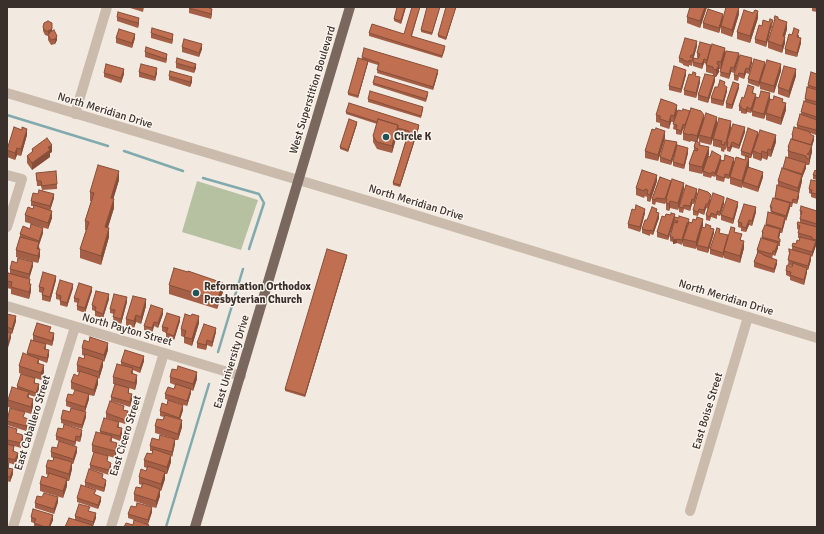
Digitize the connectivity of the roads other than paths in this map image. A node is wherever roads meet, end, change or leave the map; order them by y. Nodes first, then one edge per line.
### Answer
1 (107, 7) edge
2 (350, 7) edge
3 (7, 93) edge
4 (75, 114) junction
5 (7, 175) edge
6 (298, 181) junction
7 (7, 227) edge
8 (7, 306) edge
9 (748, 318) junction
10 (75, 327) junction
11 (817, 338) edge
12 (164, 353) junction
13 (241, 376) junction
14 (690, 511) dead end
15 (13, 527) edge
16 (111, 527) edge
17 (195, 527) edge

1 - 4 street
2 - 6 main road, West Superstition Boulevard
3 - 4 street, North Meridian Drive
4 - 6 street, North Meridian Drive
5 - 7 street
6 - 9 street, North Meridian Drive
6 - 13 main road, East University Drive
8 - 10 street, North Payton Street
9 - 11 street, North Meridian Drive
9 - 14 street, East Boise Street
10 - 12 street, North Payton Street
10 - 15 street, East Caballero Street
12 - 13 street, North Payton Street
12 - 16 street, East Cicero Street
13 - 17 main road, East University Drive

